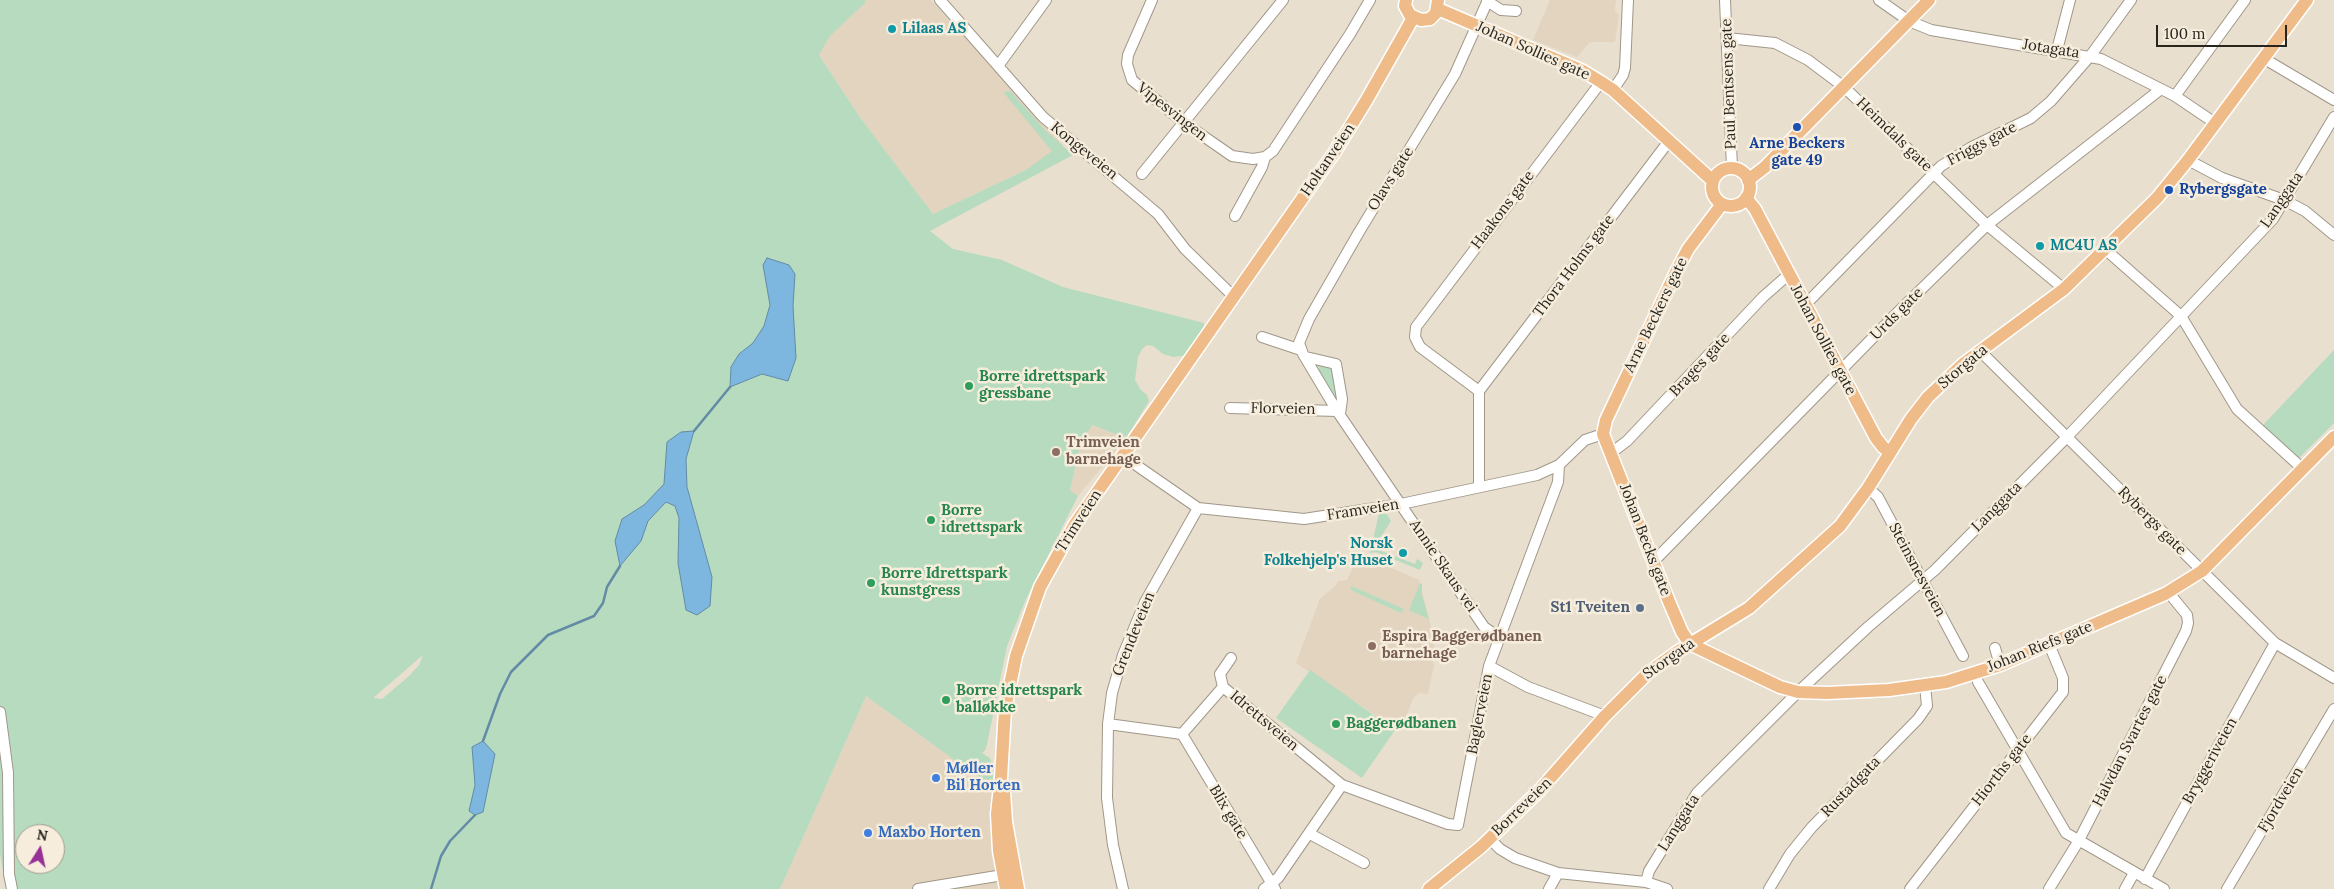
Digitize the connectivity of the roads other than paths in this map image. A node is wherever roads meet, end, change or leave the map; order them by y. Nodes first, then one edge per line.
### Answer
1 (940, 0) edge
2 (1046, 0) edge
3 (1152, 0) edge
4 (1283, 0) edge
5 (1370, 0) edge
6 (1406, 0) edge
7 (1628, 0) edge
8 (1725, 0) edge
9 (1879, 0) edge
10 (1929, 0) edge
11 (2070, 0) edge
12 (2132, 0) edge
13 (2245, 0) edge
14 (2307, 0) edge
15 (1488, 1) edge
16 (1438, 4) edge
17 (1516, 11) dead end
18 (1413, 18) junction
19 (1909, 21) junction
20 (1476, 26) junction
21 (1727, 38) junction
22 (2057, 50) junction
23 (2091, 56) junction
24 (2263, 58) junction
25 (998, 66) junction
26 (1601, 82) junction
27 (1844, 87) junction
28 (2161, 89) junction
29 (1613, 90) junction
30 (2175, 96) junction
31 (2334, 100) edge
32 (2334, 117) edge
33 (1182, 122) junction
34 (2214, 124) junction
35 (1669, 141) junction
36 (1265, 157) junction
37 (2188, 160) junction
38 (1732, 168) junction
39 (1934, 173) junction
40 (1142, 174) dead end
41 (1748, 180) junction
42 (1712, 181) junction
43 (1746, 198) junction
44 (2284, 200) junction
45 (1722, 204) junction
46 (1235, 216) dead end
47 (1987, 225) junction
48 (2334, 235) edge
49 (2106, 250) junction
50 (1788, 275) junction
51 (2064, 289) junction
52 (1234, 296) junction
53 (1805, 305) junction
54 (2181, 316) junction
55 (1262, 337) dead end
56 (1980, 351) junction
57 (1304, 354) junction
58 (1840, 371) junction
59 (1479, 391) junction
60 (1230, 408) dead end
61 (1339, 413) junction
62 (1603, 434) junction
63 (2067, 437) junction
64 (2334, 437) edge
65 (1890, 452) junction
66 (1611, 453) junction
67 (1123, 456) junction
68 (1559, 464) junction
69 (2303, 469) junction
70 (1479, 487) junction
71 (1868, 488) junction
72 (1401, 504) junction
73 (1198, 508) junction
74 (1654, 561) junction
75 (2202, 570) junction
76 (1923, 580) junction
77 (2169, 592) junction
78 (1500, 638) junction
79 (1690, 644) junction
80 (2049, 644) junction
81 (2276, 644) junction
82 (1995, 648) dead end
83 (1963, 656) dead end
84 (1231, 658) dead end
85 (2000, 665) junction
86 (1489, 666) junction
87 (2334, 678) edge
88 (1978, 682) dead end
89 (1223, 686) junction
90 (1925, 686) junction
91 (1798, 692) junction
92 (2334, 710) edge
93 (0, 712) edge
94 (1605, 716) junction
95 (1108, 724) junction
96 (1182, 734) junction
97 (2016, 751) junction
98 (1342, 785) junction
99 (1458, 825) joint
100 (1310, 834) junction
101 (1489, 838) junction
102 (2078, 842) junction
103 (1364, 863) dead end
104 (1558, 873) junction
105 (2134, 873) junction
106 (1008, 874) junction
107 (2145, 879) junction
108 (1646, 882) junction
109 (1270, 887) edge
110 (12, 889) edge
111 (918, 889) edge
112 (1006, 889) edge
113 (1018, 889) edge
114 (1123, 889) edge
115 (1429, 889) edge
116 (1548, 889) edge
117 (1668, 889) edge
118 (1769, 889) edge
119 (1910, 889) edge
120 (2049, 889) edge
121 (2125, 889) edge
122 (2164, 889) edge
123 (2227, 889) edge

1 - 25 street, Kongeveien
2 - 25 street
3 - 33 street, Vipesvingen
4 - 33 street
5 - 36 street
6 - 18 main road
7 - 29 street
8 - 21 street, Paul Bentsens gate
9 - 19 street, Jotagata
10 - 19 main road
11 - 22 street
12 - 23 street, Friggs gate
13 - 30 street
14 - 24 main road, Storgata
15 - 17 street
15 - 20 street, Olavs gate
16 - 18 main road
16 - 20 main road, Johan Sollies gate
18 - 52 main road, Holtanveien
19 - 22 street, Jotagata
19 - 27 main road
20 - 26 main road, Johan Sollies gate
20 - 57 street, Olavs gate
21 - 27 street, Heimdals gate
21 - 38 street, Paul Bentsens gate
22 - 23 street, Jotagata
23 - 28 street, Jotagata
23 - 39 street, Friggs gate
24 - 31 street
24 - 34 main road, Storgata
25 - 52 street, Kongeveien
26 - 29 main road, Johan Sollies gate
26 - 59 street, Haakons gate
27 - 39 street, Heimdals gate
27 - 41 main road
28 - 30 street, Jotagata
28 - 47 street, Urds gate
29 - 35 main road, Johan Sollies gate
30 - 34 street, Jotagata
32 - 44 street, Langgata
33 - 36 street, Vipesvingen
33 - 40 street
34 - 37 main road, Storgata
35 - 42 main road, Johan Sollies gate
35 - 59 street, Thora Holms gate
36 - 46 street
37 - 44 street
37 - 49 main road, Storgata
38 - 41 main road
38 - 42 main road
39 - 47 street, Heimdals gate
39 - 53 street, Friggs gate
41 - 43 main road
42 - 45 main road
43 - 45 main road
43 - 50 main road, Johan Sollies gate
44 - 48 street
44 - 54 street, Langgata
45 - 62 main road, Arne Beckers gate
47 - 51 street, Heimdals gate
47 - 58 street, Urds gate
49 - 51 main road, Storgata
49 - 54 street
50 - 53 main road, Johan Sollies gate
50 - 66 street, Brages gate
51 - 56 main road, Storgata
52 - 67 main road, Trimveien
53 - 58 main road, Johan Sollies gate
54 - 63 street, Langgata
54 - 69 street
55 - 57 street
56 - 63 street, Rybergs gate
56 - 65 main road, Storgata
57 - 61 street, Annie Skaus vei
57 - 61 street
58 - 65 main road, Johan Sollies gate
58 - 74 street, Urds gate
59 - 70 street
60 - 61 street, Florveien
61 - 72 street, Annie Skaus vei
62 - 66 main road, Johan Becks gate
62 - 68 street, Framveien
63 - 75 street, Rybergs gate
63 - 76 street, Langgata
64 - 69 main road, Johan Riefs gate
65 - 71 main road, Storgata
66 - 74 main road, Johan Becks gate
67 - 73 street, Framveien
67 - 106 main road, Trimveien
68 - 70 street, Framveien
68 - 78 street, Baglerveien
69 - 75 main road, Johan Riefs gate
70 - 72 street, Framveien
71 - 76 street, Steinsnesveien
71 - 79 main road, Storgata
72 - 73 street, Framveien
72 - 78 street, Annie Skaus vei
73 - 95 street, Grendeveien
74 - 79 main road, Johan Becks gate
75 - 77 main road, Johan Riefs gate
75 - 81 street, Rybergs gate
76 - 83 street, Steinsnesveien
76 - 91 street, Langgata
77 - 80 main road, Johan Riefs gate
77 - 102 street, Halvdan Svartes gate
78 - 86 street, Baglerveien
79 - 91 main road, Johan Riefs gate
79 - 94 main road, Storgata
80 - 85 main road, Johan Riefs gate
80 - 97 street, Hiorths gate
81 - 87 street, Rybergs gate
81 - 107 street, Bryggeriveien
82 - 85 street
84 - 89 street
85 - 90 main road, Johan Riefs gate
86 - 94 street
86 - 99 street, Baglerveien
88 - 97 street
89 - 96 street, Idrettsveien
89 - 98 street, Idrettsveien
90 - 91 main road, Johan Riefs gate
90 - 118 street, Rustadgata
91 - 108 street, Langgata
92 - 123 street, Fjordveien
93 - 110 street
94 - 101 main road, Borreveien
95 - 96 street
95 - 114 street, Grendeveien
96 - 109 street, Blix gate
97 - 102 street
97 - 119 street, Hiorths gate
98 - 99 street, Idrettsveien
98 - 100 street
100 - 103 street
100 - 109 street
101 - 104 street
101 - 115 main road, Borreveien
102 - 105 street
102 - 120 street, Halvdan Svartes gate
104 - 108 street
104 - 116 street
105 - 107 street
105 - 121 street
106 - 111 street
106 - 112 main road, Trimveien
106 - 113 main road, Trimveien
107 - 122 street
108 - 117 street

